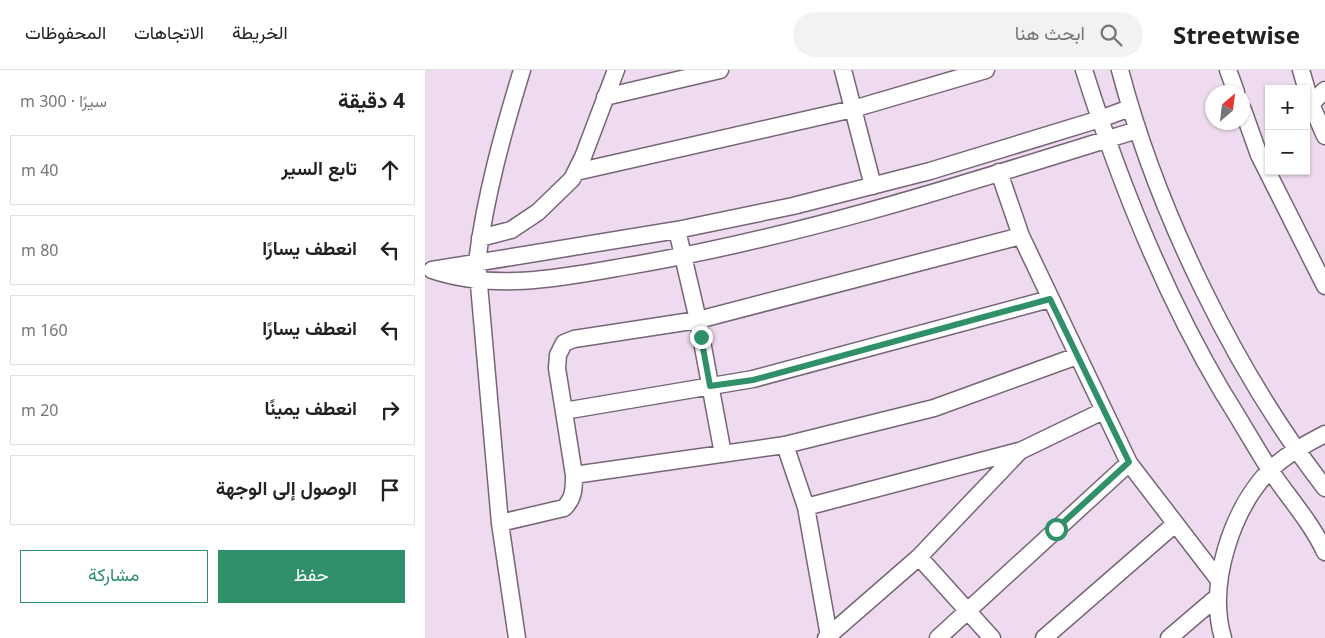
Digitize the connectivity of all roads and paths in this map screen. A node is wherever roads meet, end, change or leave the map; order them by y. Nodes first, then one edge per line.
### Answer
1 (522, 70) edge
2 (616, 70) edge
3 (720, 70) edge
4 (843, 70) edge
5 (986, 70) edge
6 (1084, 70) edge
7 (1120, 70) edge
8 (1228, 70) edge
9 (1301, 70) edge
10 (1233, 85) edge
11 (1325, 90) edge
12 (605, 97) junction
13 (1311, 104) junction
14 (1130, 108) junction
15 (853, 109) junction
16 (1099, 119) junction
17 (1137, 130) junction
18 (1250, 130) edge
19 (1325, 136) edge
20 (1107, 140) junction
21 (576, 172) junction
22 (999, 172) junction
23 (873, 186) junction
24 (848, 193) junction
25 (855, 214) junction
26 (677, 230) junction
27 (1021, 236) junction
28 (480, 238) junction
29 (684, 257) junction
30 (477, 262) junction
31 (428, 270) edge
32 (478, 281) junction
33 (1325, 286) edge
34 (1050, 299) junction
35 (698, 320) junction
36 (1077, 356) junction
37 (710, 386) junction
38 (564, 411) junction
39 (1103, 411) junction
40 (1325, 434) edge
41 (785, 445) junction
42 (1295, 450) junction
43 (1019, 451) junction
44 (723, 454) junction
45 (1129, 462) junction
46 (1271, 470) junction
47 (575, 475) junction
48 (1325, 488) edge
49 (805, 507) junction
50 (500, 522) junction
51 (1175, 524) junction
52 (1325, 552) edge
53 (919, 557) junction
54 (1219, 579) junction
55 (1217, 597) junction
56 (968, 610) junction
57 (828, 637) edge
58 (517, 638) edge
59 (938, 638) edge
60 (992, 638) edge
61 (1044, 638) edge
62 (1169, 638) edge
63 (1223, 638) edge

1 - 28 street
2 - 12 street
3 - 12 street
4 - 15 street
5 - 15 street
6 - 16 street
7 - 14 street
8 - 10 street
9 - 13 street
11 - 13 street
12 - 21 street
13 - 19 street
14 - 16 street
14 - 17 street
15 - 21 street
15 - 23 street
16 - 20 street
16 - 23 street
17 - 20 street
17 - 42 street
18 - 33 street
20 - 22 street
20 - 46 street
21 - 28 street
22 - 25 street
22 - 27 street
23 - 24 street
24 - 25 street
24 - 26 street
25 - 29 street
26 - 29 street
26 - 30 street
27 - 34 street
27 - 35 street
28 - 30 street
29 - 32 street
29 - 35 street
30 - 31 street
30 - 32 street
31 - 32 street
32 - 50 street
34 - 36 street
34 - 37 street
35 - 37 street
35 - 38 street
36 - 39 street
36 - 41 street
37 - 38 street
37 - 44 street
38 - 47 street
39 - 43 street
39 - 45 street
40 - 42 street
41 - 44 street
41 - 49 street
42 - 46 street
42 - 48 street
43 - 49 street
43 - 53 street
44 - 47 street
45 - 51 street
45 - 56 street
46 - 52 street
46 - 54 street
47 - 50 street
49 - 57 street
50 - 58 street
51 - 54 street
51 - 61 street
53 - 56 street
53 - 57 street
54 - 55 street
55 - 62 street
55 - 63 street
56 - 59 street
56 - 60 street

